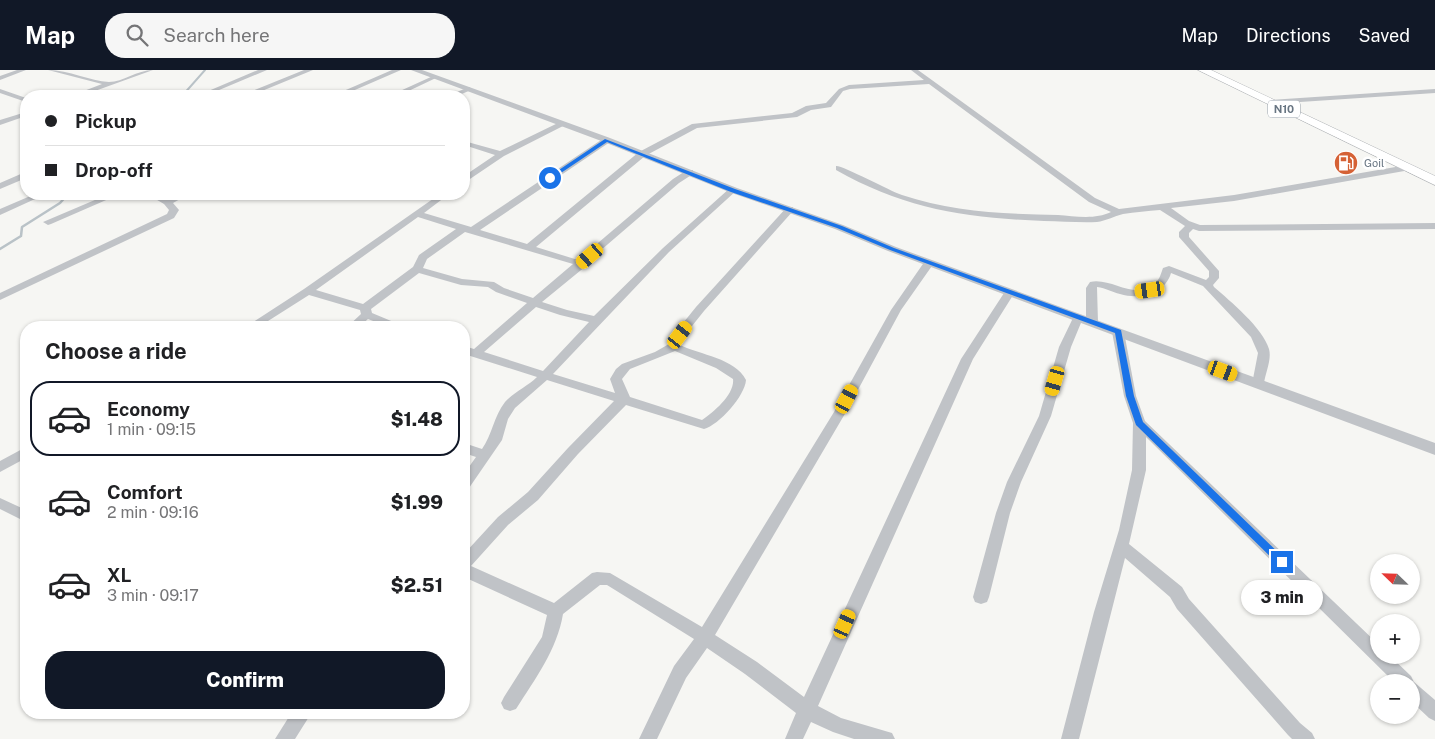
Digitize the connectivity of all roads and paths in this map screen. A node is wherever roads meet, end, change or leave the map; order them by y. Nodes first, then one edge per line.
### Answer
1 (22, 70) edge
2 (51, 70) edge
3 (150, 70) edge
4 (264, 70) edge
5 (310, 70) edge
6 (398, 70) edge
7 (415, 70) edge
8 (914, 70) edge
9 (1203, 70) edge
10 (435, 77) junction
11 (0, 78) edge
12 (929, 82) junction
13 (110, 84) junction
14 (469, 89) joint
15 (92, 90) edge
16 (215, 90) edge
17 (259, 90) edge
18 (350, 90) edge
19 (406, 90) edge
20 (0, 91) edge
21 (1435, 91) edge
22 (11, 95) junction
23 (20, 98) edge
24 (0, 99) edge
25 (1270, 102) junction
26 (20, 116) edge
27 (0, 123) edge
28 (563, 124) junction
29 (607, 140) junction
30 (470, 144) edge
31 (501, 154) junction
32 (642, 154) junction
33 (839, 168) dead end
34 (1407, 168) junction
35 (690, 172) junction
36 (470, 176) edge
37 (20, 178) edge
38 (1435, 181) edge
39 (0, 186) edge
40 (733, 190) junction
41 (28, 200) edge
42 (101, 200) edge
43 (163, 200) edge
44 (172, 200) edge
45 (437, 200) edge
46 (167, 202) junction
47 (1161, 206) junction
48 (790, 209) junction
49 (0, 212) edge
50 (1118, 212) junction
51 (417, 214) junction
52 (48, 222) dead end
53 (1191, 226) junction
54 (1435, 226) edge
55 (470, 229) junction
56 (528, 248) junction
57 (929, 263) junction
58 (582, 264) junction
59 (417, 269) junction
60 (1208, 284) junction
61 (308, 291) junction
62 (1010, 292) junction
63 (0, 297) edge
64 (536, 303) junction
65 (366, 311) junction
66 (1078, 318) junction
67 (596, 320) junction
68 (260, 321) edge
69 (357, 321) edge
70 (388, 321) edge
71 (1092, 323) junction
72 (1118, 332) junction
73 (674, 346) junction
74 (470, 352) edge
75 (546, 374) junction
76 (1258, 384) junction
77 (624, 400) junction
78 (1139, 423) junction
79 (1435, 449) edge
80 (470, 450) edge
81 (20, 455) edge
82 (484, 455) junction
83 (0, 467) edge
84 (470, 475) edge
85 (0, 503) edge
86 (20, 513) edge
87 (1121, 546) junction
88 (470, 557) edge
89 (470, 573) edge
90 (981, 598) dead end
91 (556, 611) junction
92 (705, 637) junction
93 (1397, 674) edge
94 (1420, 698) edge
95 (510, 703) dead end
96 (806, 710) junction
97 (1435, 712) edge
98 (299, 719) edge
99 (284, 739) edge
100 (648, 739) edge
101 (794, 739) edge
102 (886, 739) edge
103 (1070, 739) edge
104 (1306, 739) edge

1 - 11 street
2 - 13 street
3 - 13 street
4 - 16 street
5 - 17 street
6 - 18 street
7 - 10 street
8 - 12 street
9 - 25 highway, N10
10 - 14 street
10 - 19 street
12 - 32 street
12 - 50 street
13 - 15 street
14 - 28 street
20 - 22 street
21 - 25 street
22 - 23 street
22 - 24 street
25 - 34 highway, N10
26 - 27 street
28 - 29 street
28 - 31 street
29 - 32 street
29 - 55 street
30 - 31 street
31 - 36 street
32 - 35 street
32 - 56 street
33 - 50 street
34 - 38 highway, N10
34 - 47 street
35 - 40 street
35 - 58 street
37 - 39 street
40 - 48 street
40 - 67 street
41 - 49 street
42 - 52 street
43 - 46 street
44 - 46 street
45 - 51 street
46 - 63 street
47 - 50 street
47 - 53 street
48 - 57 street
48 - 73 street
51 - 55 street
51 - 61 street
53 - 54 street
53 - 60 street
55 - 56 street
55 - 59 street
56 - 58 street
57 - 62 street
57 - 92 street
58 - 64 street
59 - 64 street
59 - 65 street
60 - 71 street
60 - 76 street
61 - 65 street
61 - 68 street
62 - 66 street
62 - 96 street
64 - 67 street
64 - 74 street
65 - 69 street
65 - 70 street
66 - 71 street
66 - 90 street
67 - 75 street
71 - 72 street
72 - 76 street
72 - 78 street
73 - 77 street
73 - 77 street
74 - 75 street
75 - 77 street
75 - 82 street
76 - 79 street
77 - 88 street
78 - 87 street
78 - 93 street
80 - 82 street
81 - 83 street
82 - 84 street
85 - 86 street
87 - 103 street
87 - 104 street
89 - 91 street
91 - 92 street
91 - 95 street
92 - 96 street
92 - 100 street
94 - 97 street
96 - 101 street
96 - 102 street
98 - 99 street

